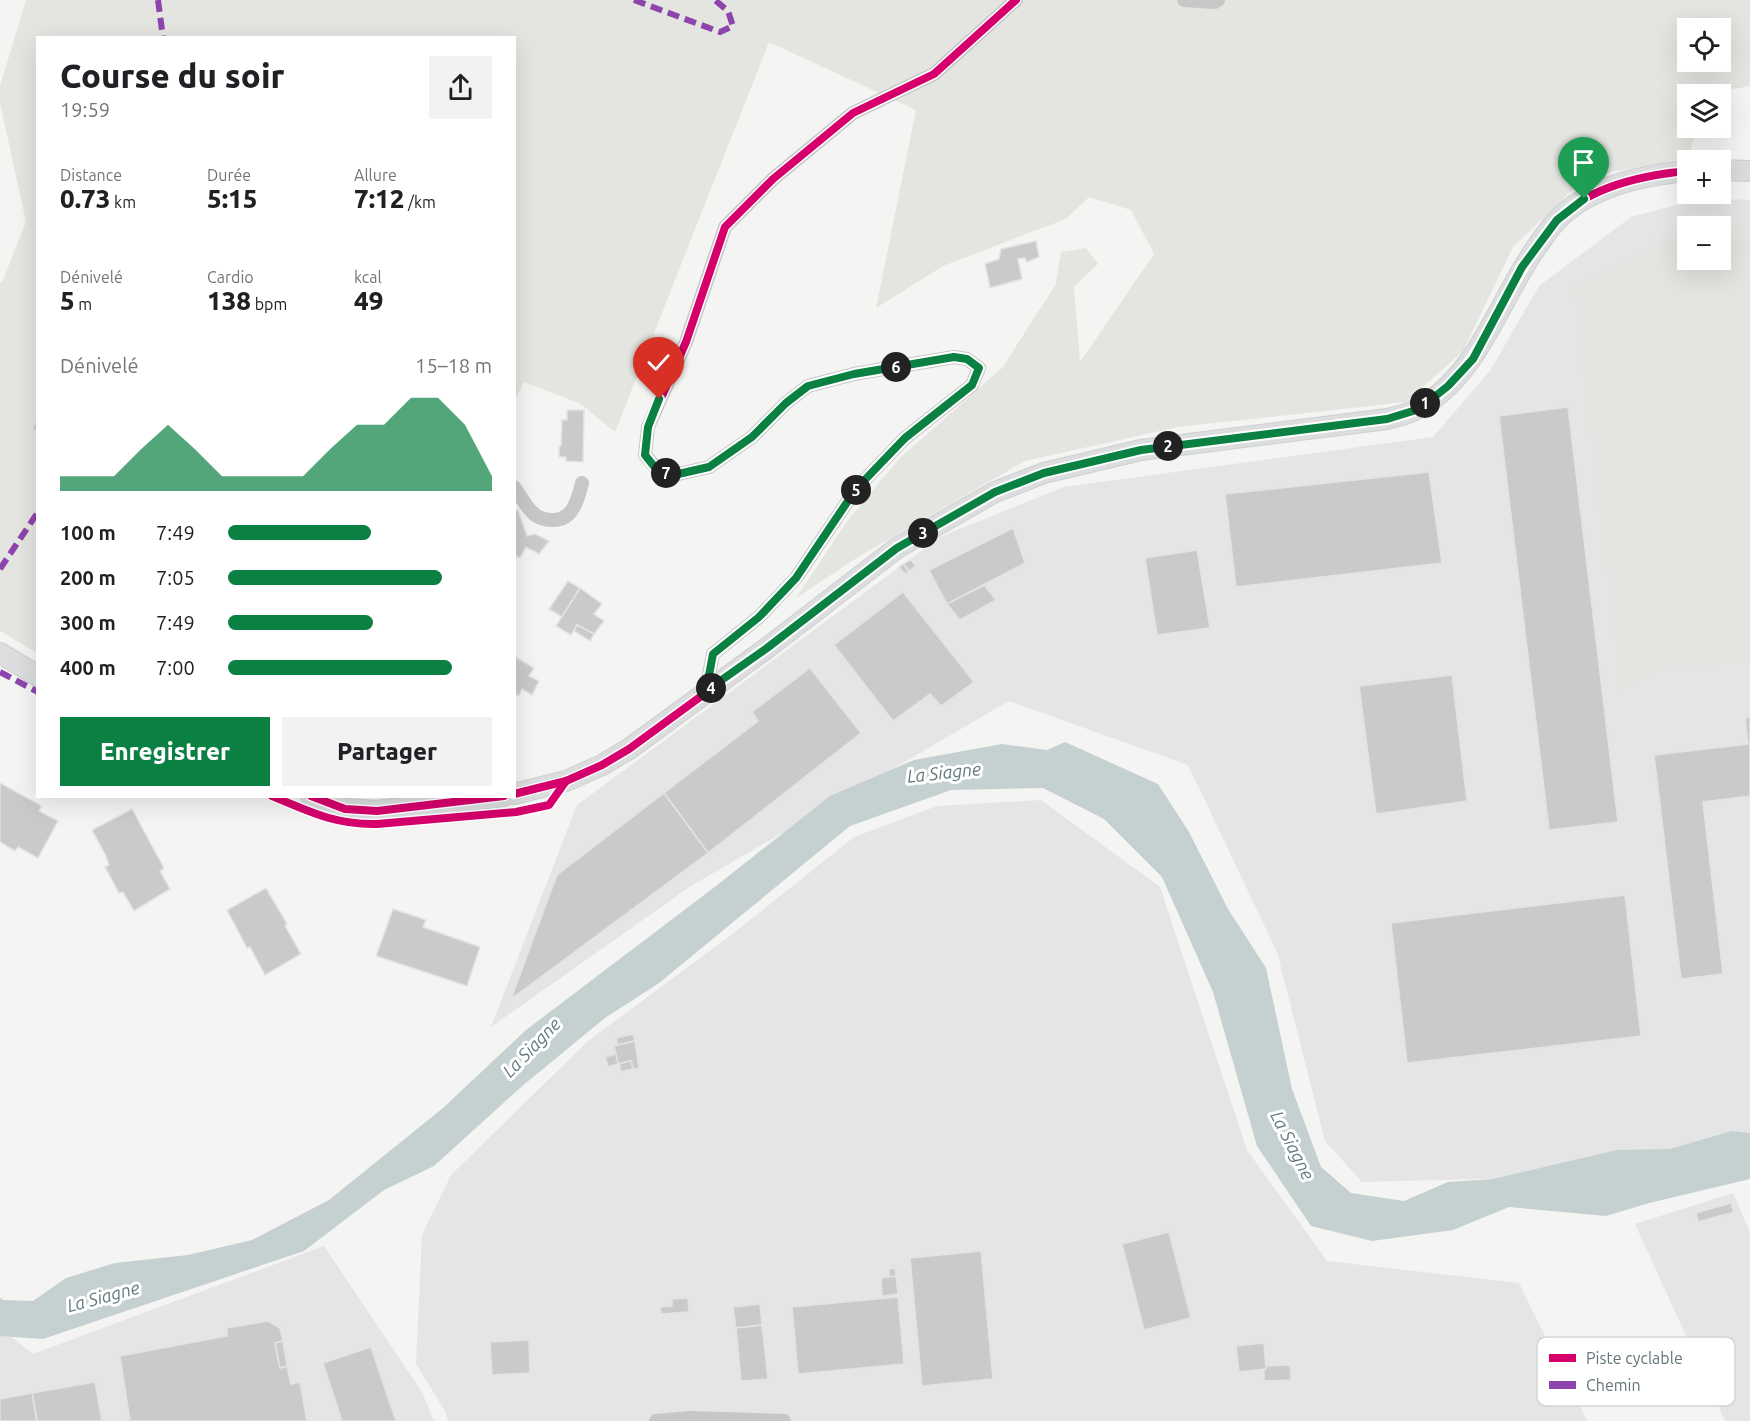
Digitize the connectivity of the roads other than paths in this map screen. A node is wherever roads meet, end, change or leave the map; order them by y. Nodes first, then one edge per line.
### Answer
1 (1016, 0) edge
2 (1184, 0) edge
3 (1218, 0) edge
4 (1731, 170) edge
5 (1750, 171) edge
6 (1677, 172) edge
7 (582, 483) dead end
8 (516, 490) edge
9 (0, 653) edge
10 (36, 675) edge
11 (706, 691) junction
12 (516, 794) edge
13 (316, 798) edge
14 (487, 798) edge
15 (656, 1421) edge
16 (784, 1421) edge

1 - 11 street
2 - 3 street
4 - 5 main road
6 - 11 main road
7 - 8 street
9 - 10 main road
11 - 12 main road
13 - 14 main road
15 - 16 street

